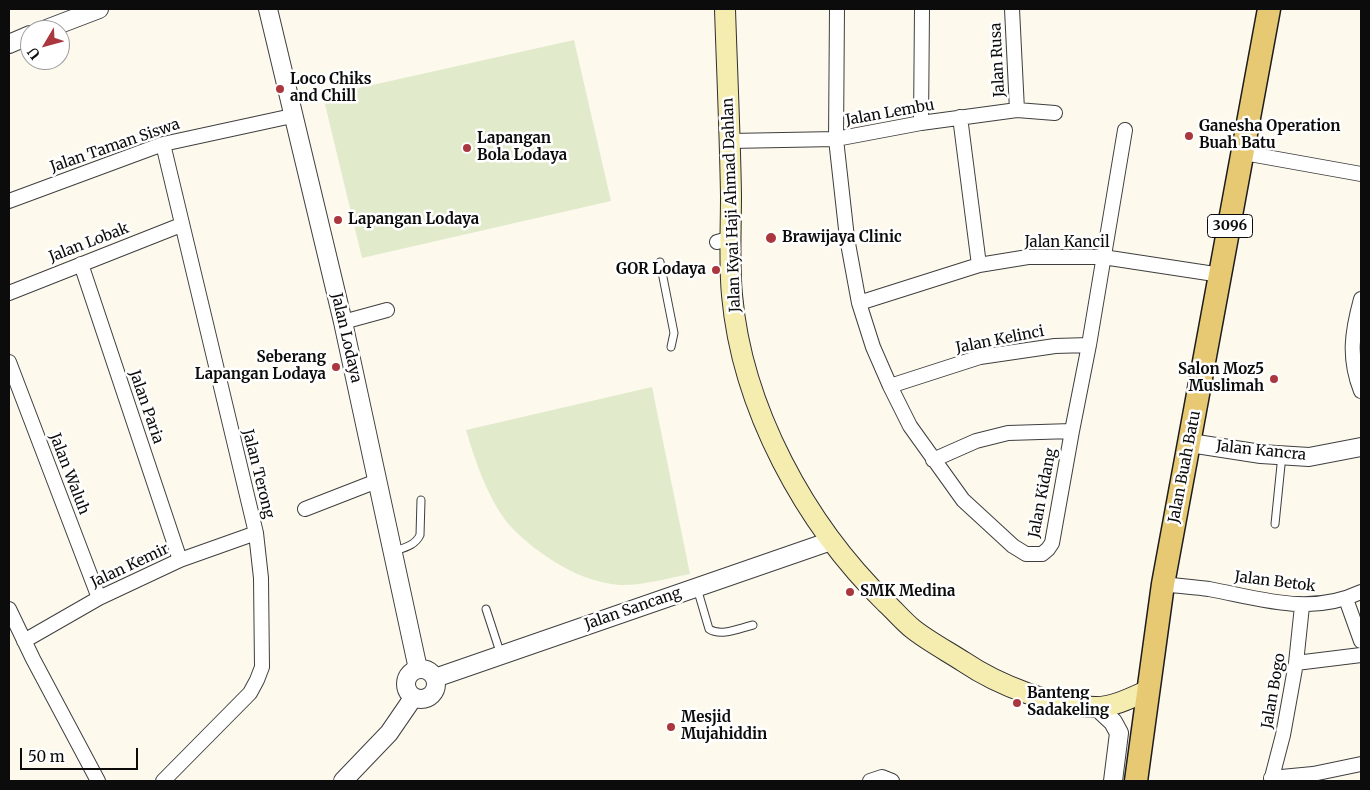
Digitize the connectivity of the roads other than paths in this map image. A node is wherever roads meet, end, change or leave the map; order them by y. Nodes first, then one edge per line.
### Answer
1 (99, 9) edge
2 (268, 9) edge
3 (725, 9) edge
4 (837, 9) edge
5 (922, 9) edge
6 (1012, 9) edge
7 (1269, 9) edge
8 (70, 20) edge
9 (1017, 110) junction
10 (1054, 113) dead end
11 (292, 116) junction
12 (960, 118) junction
13 (921, 123) junction
14 (1125, 130) dead end
15 (836, 139) junction
16 (730, 142) junction
17 (163, 144) junction
18 (1244, 153) junction
19 (1361, 174) edge
20 (9, 201) edge
21 (182, 225) junction
22 (1103, 257) junction
23 (660, 262) dead end
24 (81, 264) junction
25 (980, 265) junction
26 (1221, 275) junction
27 (9, 293) edge
28 (1361, 299) edge
29 (859, 303) junction
30 (387, 310) dead end
31 (343, 322) junction
32 (1089, 345) junction
33 (671, 347) dead end
34 (9, 362) edge
35 (890, 386) junction
36 (1361, 391) edge
37 (1072, 431) junction
38 (1190, 443) junction
39 (1361, 448) edge
40 (1282, 455) junction
41 (933, 460) junction
42 (377, 481) junction
43 (421, 500) dead end
44 (305, 509) dead end
45 (1274, 524) dead end
46 (256, 533) junction
47 (831, 541) junction
48 (392, 552) junction
49 (180, 560) junction
50 (1173, 585) junction
51 (697, 587) junction
52 (1361, 592) edge
53 (99, 598) junction
54 (1346, 600) junction
55 (1302, 606) junction
56 (9, 609) edge
57 (486, 609) dead end
58 (753, 625) dead end
59 (24, 641) junction
60 (1361, 641) edge
61 (501, 655) junction
62 (1361, 655) edge
63 (1296, 663) junction
64 (418, 669) junction
65 (435, 678) junction
66 (1149, 690) junction
67 (413, 698) junction
68 (1096, 707) junction
69 (1361, 764) edge
70 (352, 778) edge
71 (1271, 780) edge
72 (98, 781) edge
73 (163, 781) edge
74 (870, 781) edge
75 (892, 781) edge
76 (1114, 781) edge
77 (1136, 781) edge

1 - 8 street
2 - 11 street, Jalan Lodaya
3 - 16 main road, Jalan Kyai Haji Ahmad Dahlan
4 - 15 street, Jalan Kidang
5 - 13 street
6 - 9 street, Jalan Rusa
7 - 18 main road, Jalan Buah Batu / 3096
9 - 10 street, Jalan Lembu
9 - 12 street, Jalan Lembu
11 - 17 street, Jalan Taman Siswa
11 - 31 street, Jalan Lodaya
12 - 13 street, Jalan Lembu
12 - 25 street
13 - 15 street, Jalan Lembu
14 - 22 street, Jalan Kidang
15 - 16 street, Jalan Lembu
15 - 29 street, Jalan Kidang
16 - 47 main road, Jalan Kyai Haji Ahmad Dahlan
17 - 20 street, Jalan Taman Siswa
17 - 21 street, Jalan Terong
18 - 19 street
18 - 26 main road, Jalan Buah Batu / 3096
21 - 24 street, Jalan Lobak
21 - 46 street, Jalan Terong
22 - 25 street, Jalan Kancil
22 - 26 street, Jalan Kancil
22 - 32 street, Jalan Kidang
23 - 33 lane
24 - 27 street, Jalan Lobak
24 - 49 street, Jalan Paria
25 - 29 street, Jalan Kancil
26 - 38 main road, Jalan Buah Batu / 3096
28 - 36 street
29 - 35 street, Jalan Kidang
30 - 31 street
31 - 42 street, Jalan Lodaya
32 - 35 street, Jalan Kelinci
32 - 37 street, Jalan Kidang
34 - 53 street, Jalan Waluh
35 - 41 street, Jalan Kidang
37 - 41 street
37 - 41 street, Jalan Kidang
38 - 40 street, Jalan Kancra
38 - 50 main road, Jalan Buah Batu / 3096
39 - 40 street, Jalan Kancra
40 - 45 lane
42 - 44 street
42 - 48 street, Jalan Lodaya
43 - 48 lane
46 - 49 street, Jalan Kemir
46 - 73 street, Jalan Terong
47 - 51 street, Jalan Sancang
47 - 68 main road, Jalan Kyai Haji Ahmad Dahlan
48 - 64 street, Jalan Lodaya
49 - 53 street, Jalan Kemir
50 - 55 street, Jalan Betok
50 - 66 main road, Jalan Buah Batu / 3096
51 - 58 lane
51 - 61 street, Jalan Sancang
52 - 54 street, Jalan Betok
53 - 59 street, Jalan Kemir
54 - 55 street, Jalan Betok
54 - 60 street
55 - 63 street, Jalan Bogo
56 - 59 street
57 - 61 lane
59 - 72 street
61 - 65 street, Jalan Sancang
62 - 63 street
63 - 71 street, Jalan Bogo
64 - 65 street
64 - 67 street
65 - 67 street
66 - 68 main road, Jalan Kyai Haji Ahmad Dahlan
66 - 77 main road, Jalan Buah Batu
67 - 70 street
68 - 76 street
69 - 71 street
74 - 75 street

